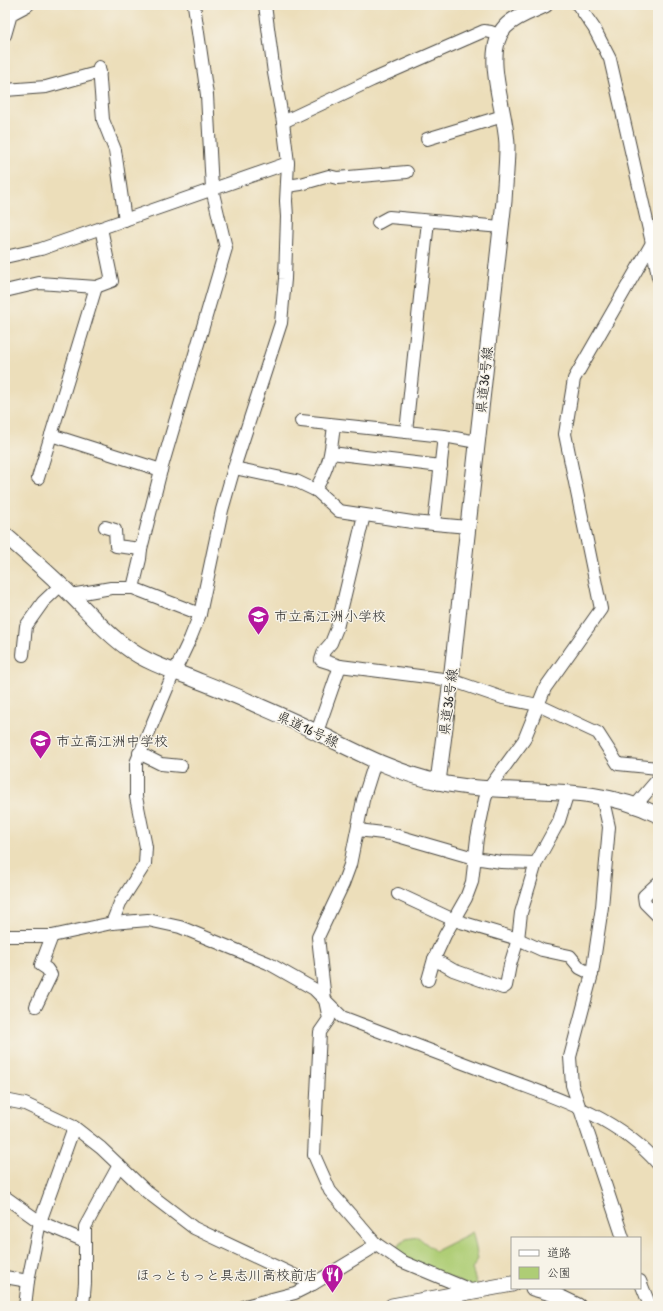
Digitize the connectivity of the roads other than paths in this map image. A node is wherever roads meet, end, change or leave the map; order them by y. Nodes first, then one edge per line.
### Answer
1 (28, 5) edge
2 (194, 5) edge
3 (265, 5) edge
4 (545, 5) edge
5 (578, 5) edge
6 (5, 35) edge
7 (499, 35) junction
8 (5, 90) edge
9 (503, 116) junction
10 (283, 122) junction
11 (427, 139) dead end
12 (288, 163) junction
13 (407, 172) dead end
14 (287, 186) junction
15 (212, 190) junction
16 (125, 220) junction
17 (428, 220) junction
18 (378, 223) dead end
19 (501, 227) junction
20 (101, 228) junction
21 (652, 243) junction
22 (5, 257) edge
23 (658, 277) edge
24 (96, 287) junction
25 (5, 291) edge
26 (301, 421) dead end
27 (334, 425) junction
28 (406, 432) junction
29 (51, 435) junction
30 (444, 436) junction
31 (477, 442) junction
32 (331, 453) junction
33 (441, 466) junction
34 (234, 468) junction
35 (161, 470) junction
36 (38, 478) dead end
37 (315, 490) junction
38 (364, 515) junction
39 (434, 524) junction
40 (468, 526) junction
41 (105, 527) dead end
42 (5, 535) edge
43 (141, 549) junction
44 (133, 588) junction
45 (66, 590) junction
46 (200, 614) junction
47 (24, 655) dead end
48 (340, 666) junction
49 (175, 672) junction
50 (451, 680) junction
51 (538, 705) junction
52 (318, 732) junction
53 (139, 753) junction
54 (375, 762) junction
55 (181, 766) dead end
56 (658, 768) edge
57 (658, 779) edge
58 (438, 782) junction
59 (489, 788) junction
60 (568, 792) junction
61 (602, 796) junction
62 (635, 806) junction
63 (658, 815) edge
64 (358, 830) junction
65 (474, 858) junction
66 (536, 864) junction
67 (658, 883) edge
68 (398, 894) dead end
69 (658, 916) edge
70 (454, 920) junction
71 (112, 923) junction
72 (5, 936) edge
73 (52, 936) junction
74 (518, 939) junction
75 (434, 959) junction
76 (592, 974) junction
77 (428, 980) dead end
78 (325, 1000) junction
79 (36, 1006) dead end
80 (5, 1100) edge
81 (579, 1107) junction
82 (74, 1127) junction
83 (658, 1164) edge
84 (120, 1165) junction
85 (5, 1197) edge
86 (40, 1222) junction
87 (623, 1237) edge
88 (85, 1241) junction
89 (375, 1243) junction
90 (5, 1277) edge
91 (28, 1281) junction
92 (313, 1284) junction
93 (511, 1284) edge
94 (641, 1284) edge
95 (537, 1289) edge
96 (473, 1291) junction
97 (432, 1302) edge
98 (25, 1306) edge
99 (83, 1306) edge
100 (245, 1306) edge
101 (392, 1306) edge
102 (578, 1306) edge
103 (650, 1306) edge

1 - 6 street
2 - 15 street
3 - 10 street
4 - 7 main road, 県道36号線
5 - 21 street
7 - 9 main road, 県道36号線
7 - 10 street
8 - 16 street
9 - 11 street
9 - 19 main road, 県道36号線
10 - 12 street
12 - 14 street
12 - 15 street
13 - 14 street
14 - 34 street
15 - 16 street
15 - 35 street
16 - 20 street
17 - 18 street
17 - 19 street
17 - 28 street
19 - 31 main road, 県道36号線
20 - 22 street
20 - 24 street
21 - 23 street
21 - 51 street
24 - 25 street
24 - 29 street
26 - 27 street
27 - 28 street
27 - 32 street
28 - 30 street
29 - 35 street
29 - 36 street
30 - 31 street
30 - 33 street
31 - 40 main road, 県道36号線
32 - 33 street
32 - 37 street
33 - 39 street
34 - 37 street
34 - 46 street
35 - 43 street
37 - 38 street
38 - 39 street
38 - 48 street
39 - 40 street
40 - 50 main road, 県道36号線
41 - 43 street
42 - 45 main road, 県道16号線
43 - 44 street
44 - 45 street
44 - 46 street
45 - 47 street
45 - 49 main road, 県道16号線
46 - 49 street
48 - 50 street
48 - 52 street
49 - 52 main road, 県道16号線
49 - 53 street
50 - 51 street
50 - 58 main road, 県道36号線
51 - 56 street
51 - 59 street
52 - 54 main road, 県道16号線
53 - 55 street
53 - 71 street
54 - 58 main road, 県道16号線
54 - 64 street
57 - 62 street
58 - 59 main road, 県道16号線
59 - 60 main road, 県道16号線
59 - 65 street
60 - 61 main road, 県道16号線
60 - 66 street
61 - 62 main road, 県道16号線
61 - 76 street
62 - 63 main road, 県道16号線
64 - 65 street
64 - 78 street
65 - 66 street
65 - 70 street
66 - 74 street
67 - 69 street
68 - 70 street
70 - 74 street
70 - 75 street
71 - 73 street
71 - 78 street
72 - 73 street
73 - 79 street
74 - 75 street
74 - 76 street
75 - 77 street
76 - 81 street
78 - 81 street
78 - 89 street
80 - 82 street
81 - 83 street
81 - 87 street
82 - 84 street
82 - 86 street
84 - 88 street
84 - 92 street
85 - 86 street
86 - 88 street
86 - 91 street
88 - 99 street
89 - 92 street
89 - 96 street
90 - 91 street
91 - 98 street
92 - 100 street
93 - 96 main road
94 - 103 street
95 - 102 main road
96 - 97 main road
97 - 101 main road

